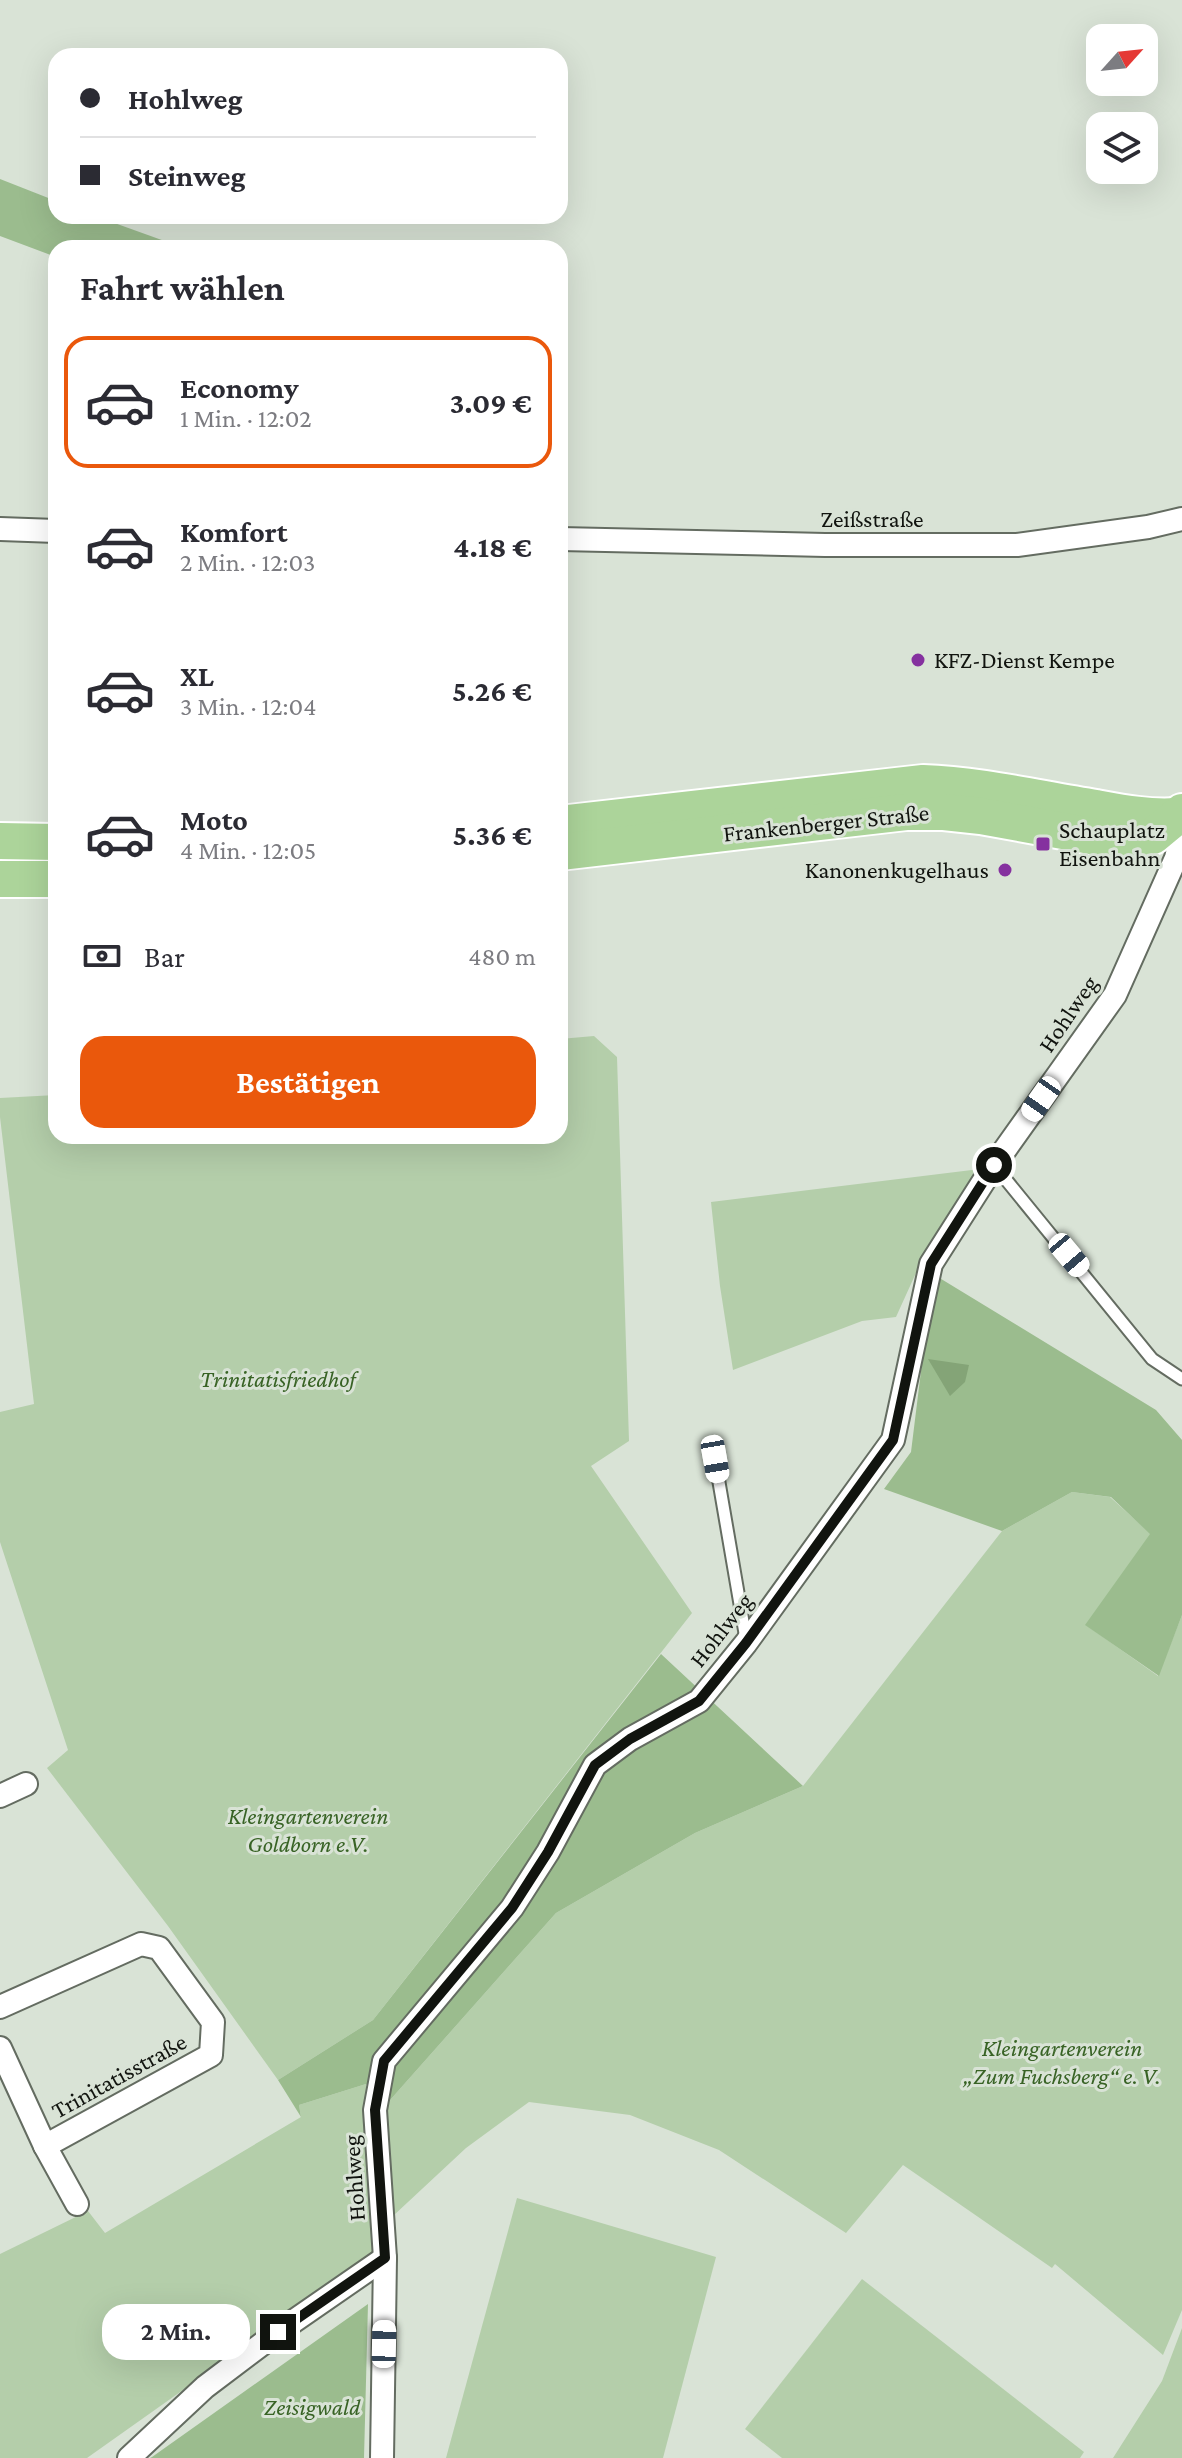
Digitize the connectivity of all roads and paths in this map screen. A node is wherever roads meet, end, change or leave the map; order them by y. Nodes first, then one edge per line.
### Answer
1 (1182, 519) edge
2 (0, 529) edge
3 (48, 531) edge
4 (568, 539) edge
5 (1179, 814) edge
6 (568, 823) edge
7 (0, 841) edge
8 (48, 842) edge
9 (568, 851) edge
10 (0, 879) edge
11 (48, 879) edge
12 (994, 1165) junction
13 (1182, 1379) edge
14 (715, 1459) dead end
15 (746, 1643) junction
16 (26, 1784) dead end
17 (0, 1796) edge
18 (0, 2007) edge
19 (0, 2048) edge
20 (45, 2146) junction
21 (77, 2204) dead end
22 (385, 2258) junction
23 (129, 2458) edge
24 (382, 2458) edge

1 - 4 street, Zeißstraße
2 - 3 street
5 - 6 main road, Frankenberger Straße
5 - 9 main road, Frankenberger Straße
5 - 12 street, Hohlweg
7 - 8 main road
10 - 11 main road
12 - 13 lane
12 - 15 street, Hohlweg
14 - 15 lane
15 - 22 street, Hohlweg
16 - 17 street
18 - 20 street, Trinitatisstraße
19 - 20 street, Trinitatisstraße
20 - 21 street, Trinitatisstraße
22 - 23 street
22 - 24 street, Hohlweg

